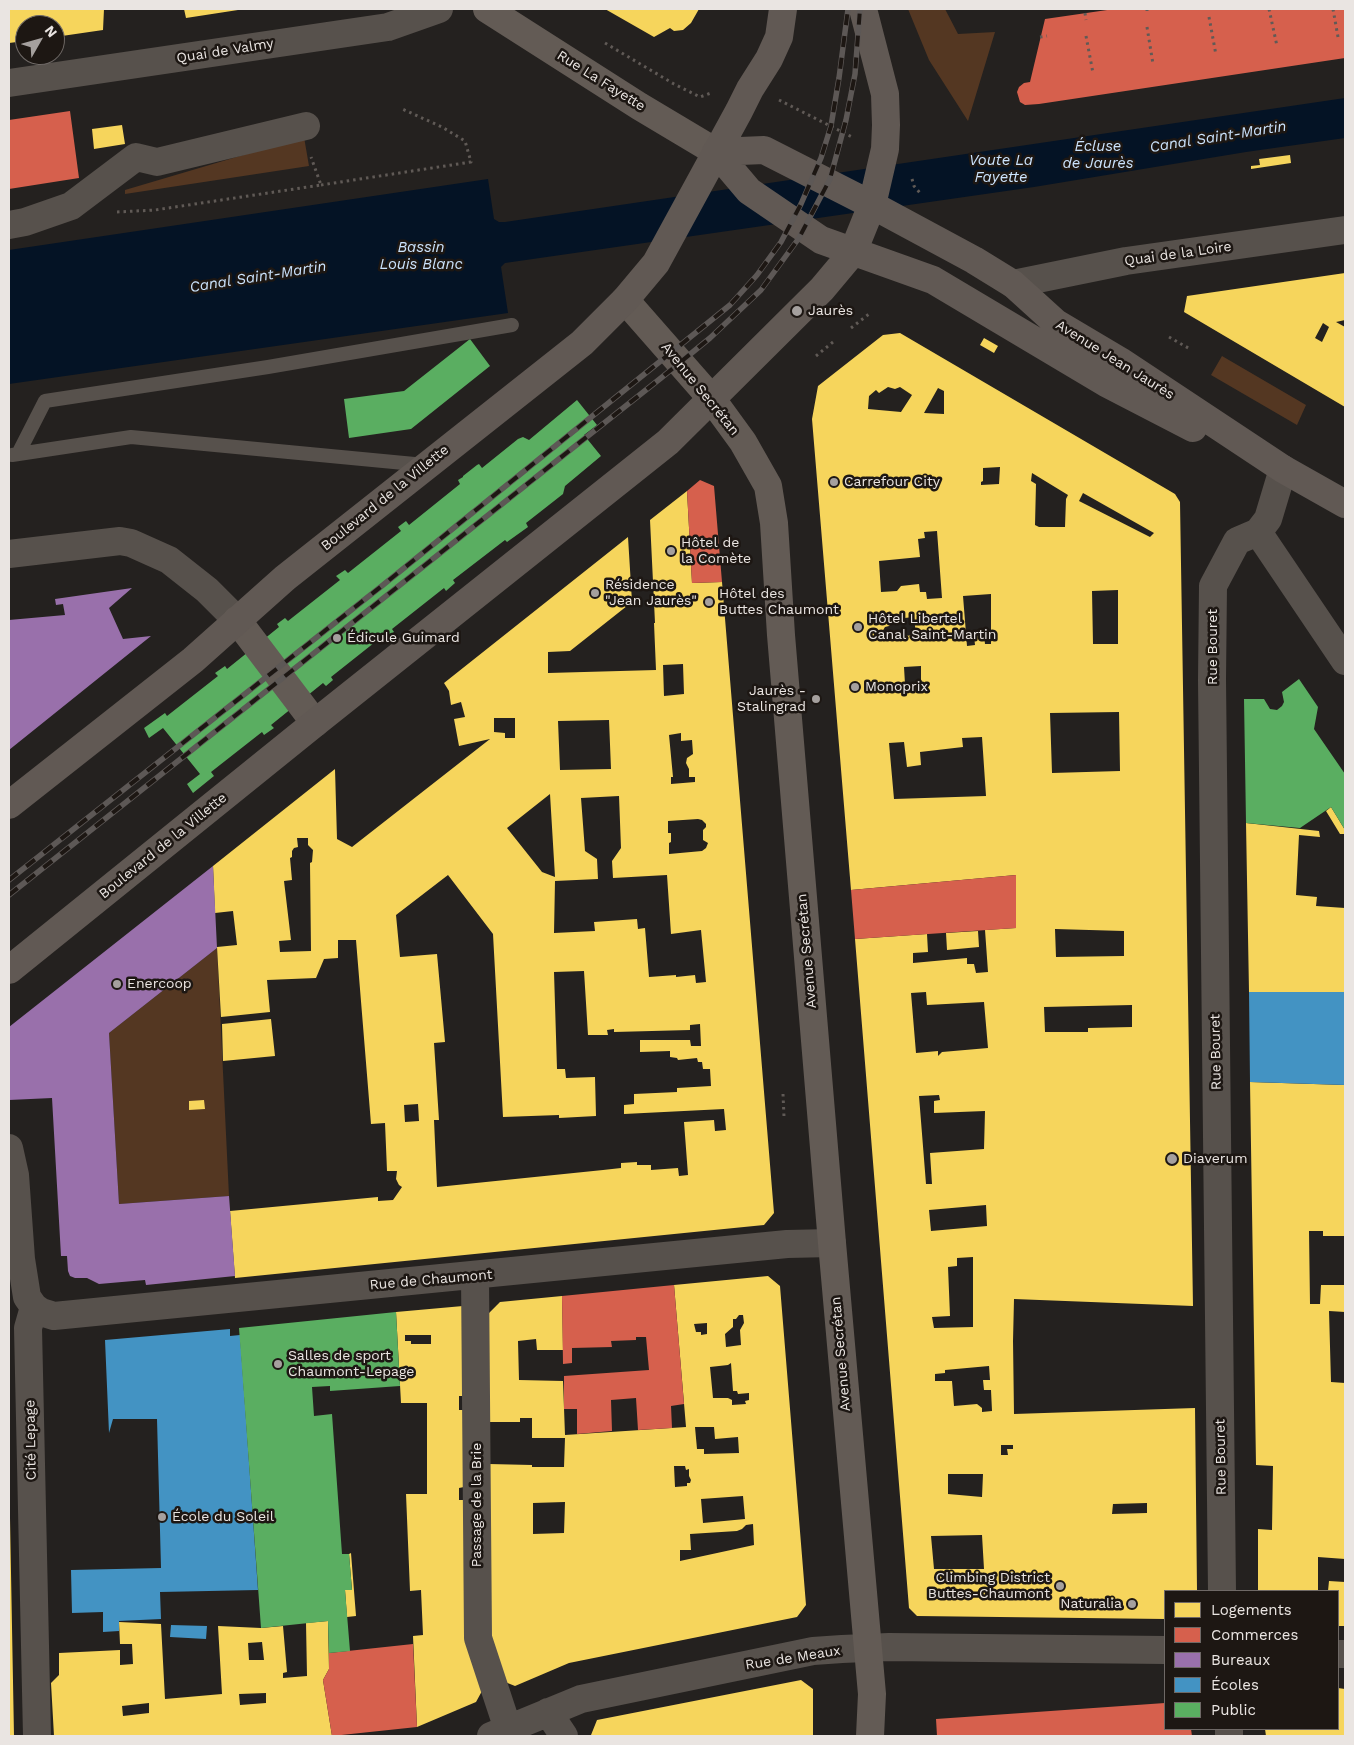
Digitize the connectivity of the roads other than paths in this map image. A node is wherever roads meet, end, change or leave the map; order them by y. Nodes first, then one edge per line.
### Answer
1 (440, 9) edge
2 (487, 9) edge
3 (783, 9) edge
4 (863, 9) edge
5 (9, 84) edge
6 (306, 126) dead end
7 (716, 152) junction
8 (872, 205) junction
9 (71, 206) junction
10 (99, 214) road end
11 (9, 225) edge
12 (1345, 230) edge
13 (853, 252) junction
14 (1013, 284) junction
15 (625, 300) junction
16 (512, 325) dead end
17 (711, 398) junction
18 (13, 455) edge
19 (427, 465) junction
20 (1283, 469) junction
21 (1345, 504) edge
22 (1258, 532) junction
23 (9, 554) edge
24 (237, 620) junction
25 (1345, 661) edge
26 (315, 723) junction
27 (9, 805) edge
28 (9, 970) edge
29 (9, 1148) edge
30 (832, 1243) junction
31 (475, 1276) junction
32 (34, 1307) junction
33 (1222, 1590) edge
34 (868, 1649) junction
35 (1164, 1650) edge
36 (548, 1712) junction
37 (500, 1733) edge
38 (37, 1736) edge
39 (564, 1736) edge
40 (870, 1736) edge

1 - 5 street, Quai de Valmy
2 - 7 main road, Rue La Fayette
3 - 7 main road, Boulevard de la Villette
4 - 8 main road, Boulevard de la Villette
6 - 9 street
7 - 8 main road, Avenue Jean Jaurès
7 - 13 main road, Avenue Jean Jaurès
7 - 15 main road, Boulevard de la Villette
8 - 13 main road, Boulevard de la Villette
8 - 14 main road, Avenue Jean Jaurès
9 - 10 street
9 - 11 street
12 - 14 street, Quai de la Loire
13 - 17 main road, Boulevard de la Villette
13 - 20 main road, Avenue Jean Jaurès
14 - 20 main road, Avenue Jean Jaurès
15 - 17 main road, Avenue Secrétan
15 - 19 main road, Boulevard de la Villette
16 - 18 lane
17 - 26 main road, Boulevard de la Villette
17 - 30 main road, Avenue Secrétan
18 - 19 lane
19 - 24 main road, Boulevard de la Villette
20 - 21 main road, Avenue Jean Jaurès
20 - 22 street
22 - 25 street
22 - 33 street, Rue Bouret
23 - 24 street
24 - 26 main road
24 - 27 main road, Boulevard de la Villette
26 - 28 main road, Boulevard de la Villette
29 - 32 street
30 - 31 street, Rue de Chaumont
30 - 34 main road, Avenue Secrétan
31 - 32 street, Rue de Chaumont
31 - 37 street, Passage de la Brie
32 - 38 street, Cité Lepage
34 - 35 street, Rue de Meaux
34 - 36 street, Rue de Meaux
34 - 40 main road, Avenue Secrétan
36 - 37 street, Rue de Meaux
36 - 39 street

